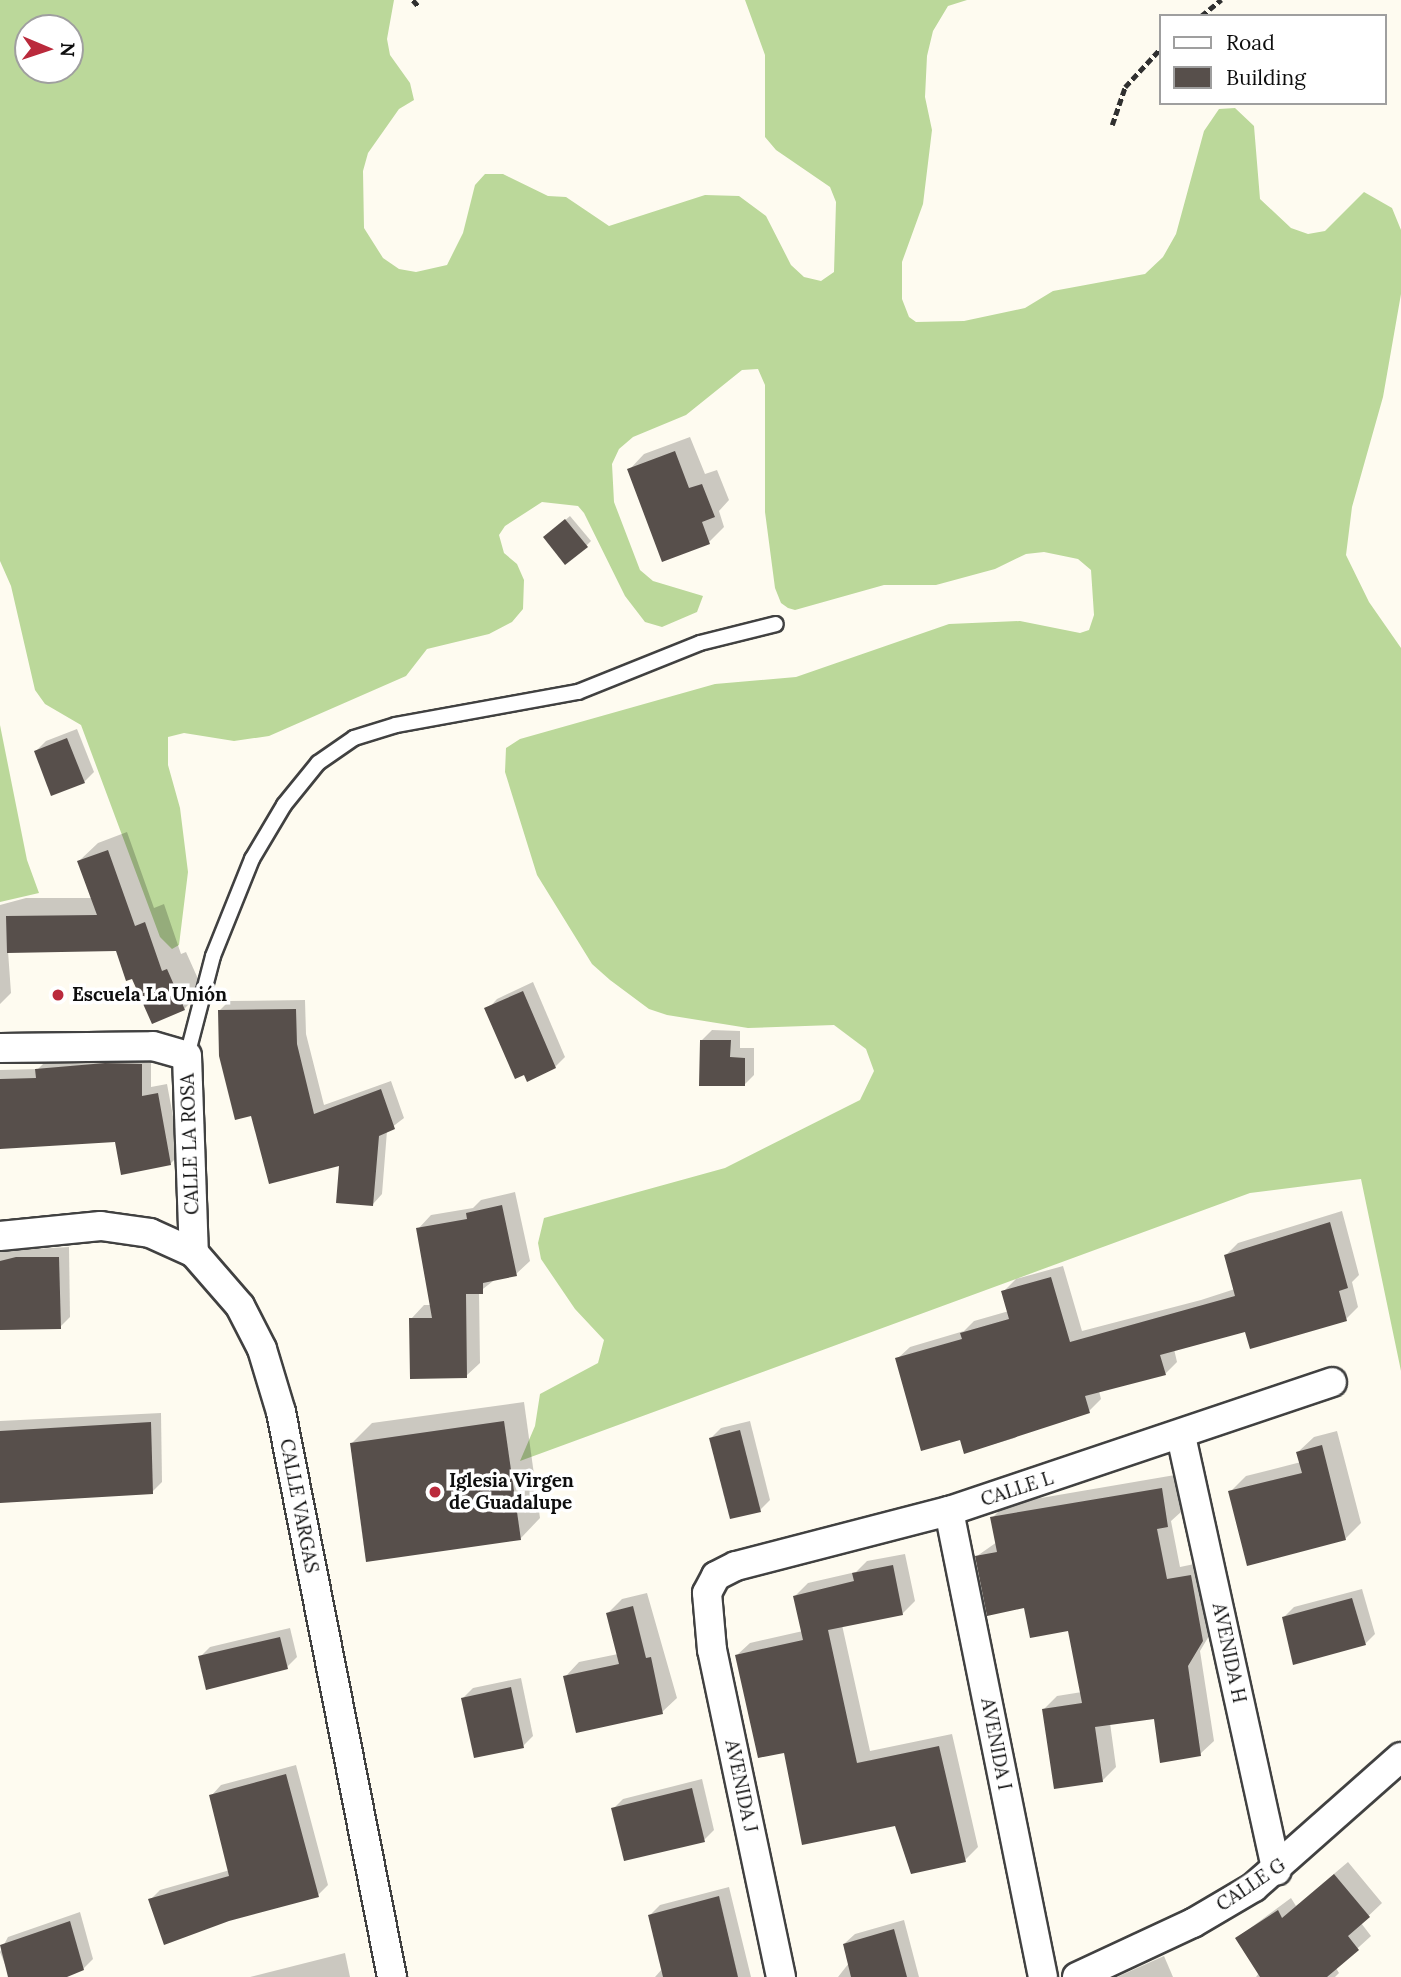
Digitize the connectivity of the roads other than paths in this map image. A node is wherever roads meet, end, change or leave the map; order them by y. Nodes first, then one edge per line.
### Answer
1 (776, 624) dead end
2 (0, 1048) edge
3 (187, 1056) junction
4 (0, 1236) edge
5 (194, 1253) junction
6 (1332, 1382) dead end
7 (1181, 1436) junction
8 (949, 1511) junction
9 (707, 1593) joint
10 (1401, 1757) edge
11 (1277, 1871) junction
12 (392, 1977) edge
13 (781, 1977) edge
14 (1043, 1977) edge
15 (1077, 1977) edge

1 - 3 lane
2 - 3 street, CALLE LA ROSA
3 - 5 street, CALLE LA ROSA
4 - 5 street, CALLE VARGAS
5 - 12 street, CALLE VARGAS
6 - 7 street, CALLE L
7 - 8 street, CALLE L
7 - 11 street, AVENIDA H
8 - 9 street, CALLE L
8 - 14 street, AVENIDA I
9 - 13 street, AVENIDA J
10 - 11 street, CALLE G
11 - 15 street, CALLE G

